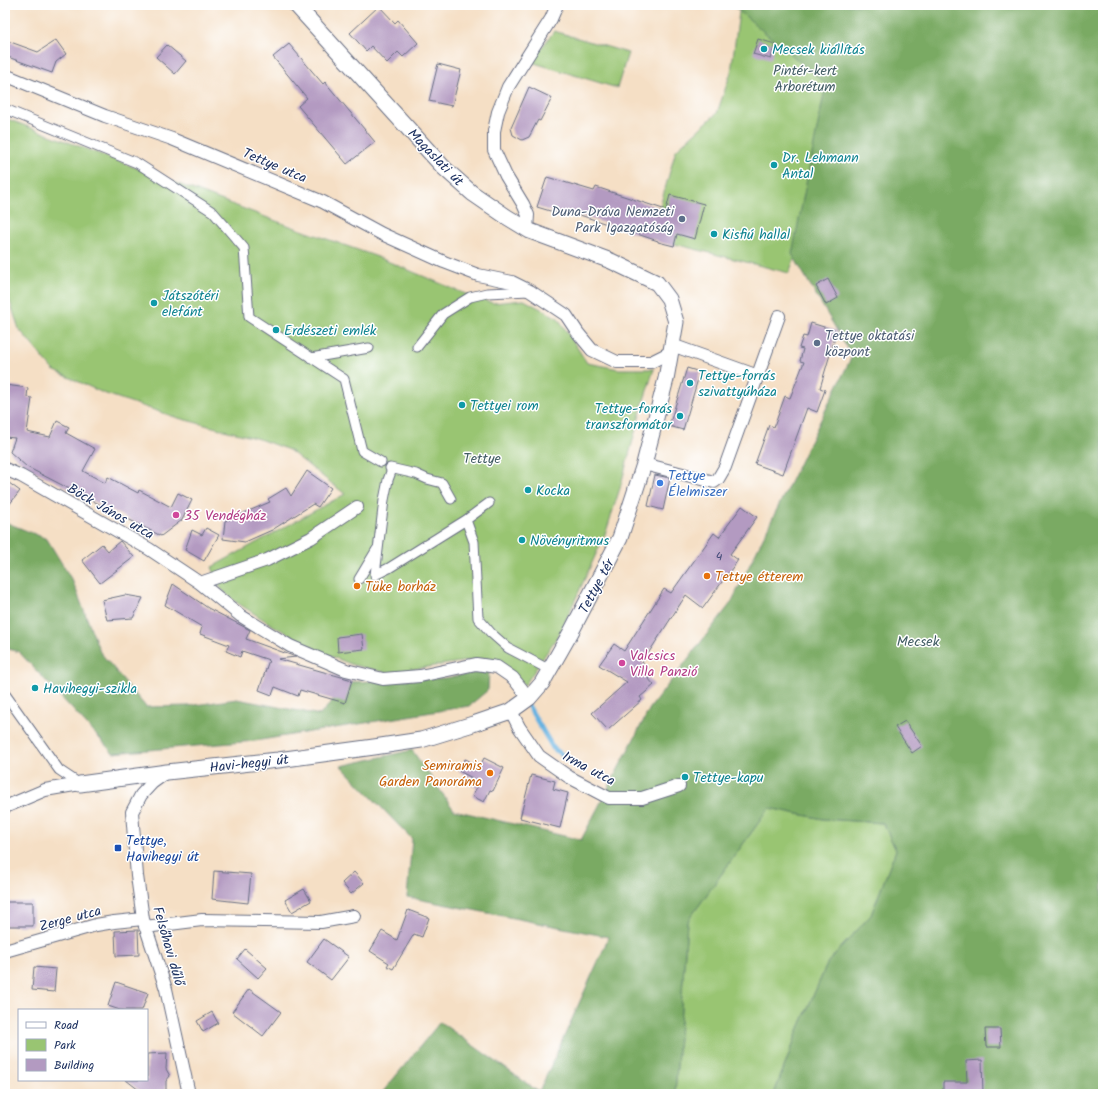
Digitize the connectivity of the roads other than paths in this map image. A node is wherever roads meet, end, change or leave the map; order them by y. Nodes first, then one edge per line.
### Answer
1 (296, 5) edge
2 (557, 5) edge
3 (5, 75) edge
4 (5, 109) edge
5 (527, 229) junction
6 (611, 261) joint
7 (530, 291) junction
8 (779, 316) dead end
9 (417, 347) dead end
10 (370, 348) dead end
11 (672, 349) junction
12 (311, 358) junction
13 (758, 376) junction
14 (381, 462) dead end
15 (644, 464) junction
16 (5, 469) edge
17 (451, 499) dead end
18 (489, 503) dead end
19 (358, 507) dead end
20 (466, 520) junction
21 (378, 546) junction
22 (359, 579) dead end
23 (200, 583) junction
24 (550, 670) junction
25 (525, 693) junction
26 (5, 694) edge
27 (511, 711) junction
28 (167, 772) junction
29 (80, 784) junction
30 (679, 786) dead end
31 (5, 807) edge
32 (354, 916) dead end
33 (144, 923) junction
34 (5, 951) edge
35 (189, 1094) edge

1 - 5 street, Magaslati út
2 - 5 street
3 - 7 street, Tettye utca
4 - 12 street
5 - 6 street, Magaslati út
6 - 11 street, Tettye tér
7 - 9 street
7 - 11 street
8 - 13 street
10 - 12 street
11 - 13 street
11 - 15 street, Tettye tér
12 - 14 street
13 - 15 street
15 - 24 street, Tettye tér
16 - 23 street, Böck János utca
17 - 21 street
18 - 20 street
19 - 23 street
20 - 21 street
20 - 24 street
21 - 22 street
23 - 25 street, Böck János utca
24 - 25 street, Tettye tér
25 - 27 street, Havi-hegyi út
26 - 29 street
27 - 28 street, Havi-hegyi út
27 - 30 street, Irma utca
28 - 29 street, Havi-hegyi út
28 - 33 street, Felsőhavi dűlő
29 - 31 street
32 - 33 street, Zerge utca
33 - 34 street, Zerge utca
33 - 35 street, Felsőhavi dűlő

